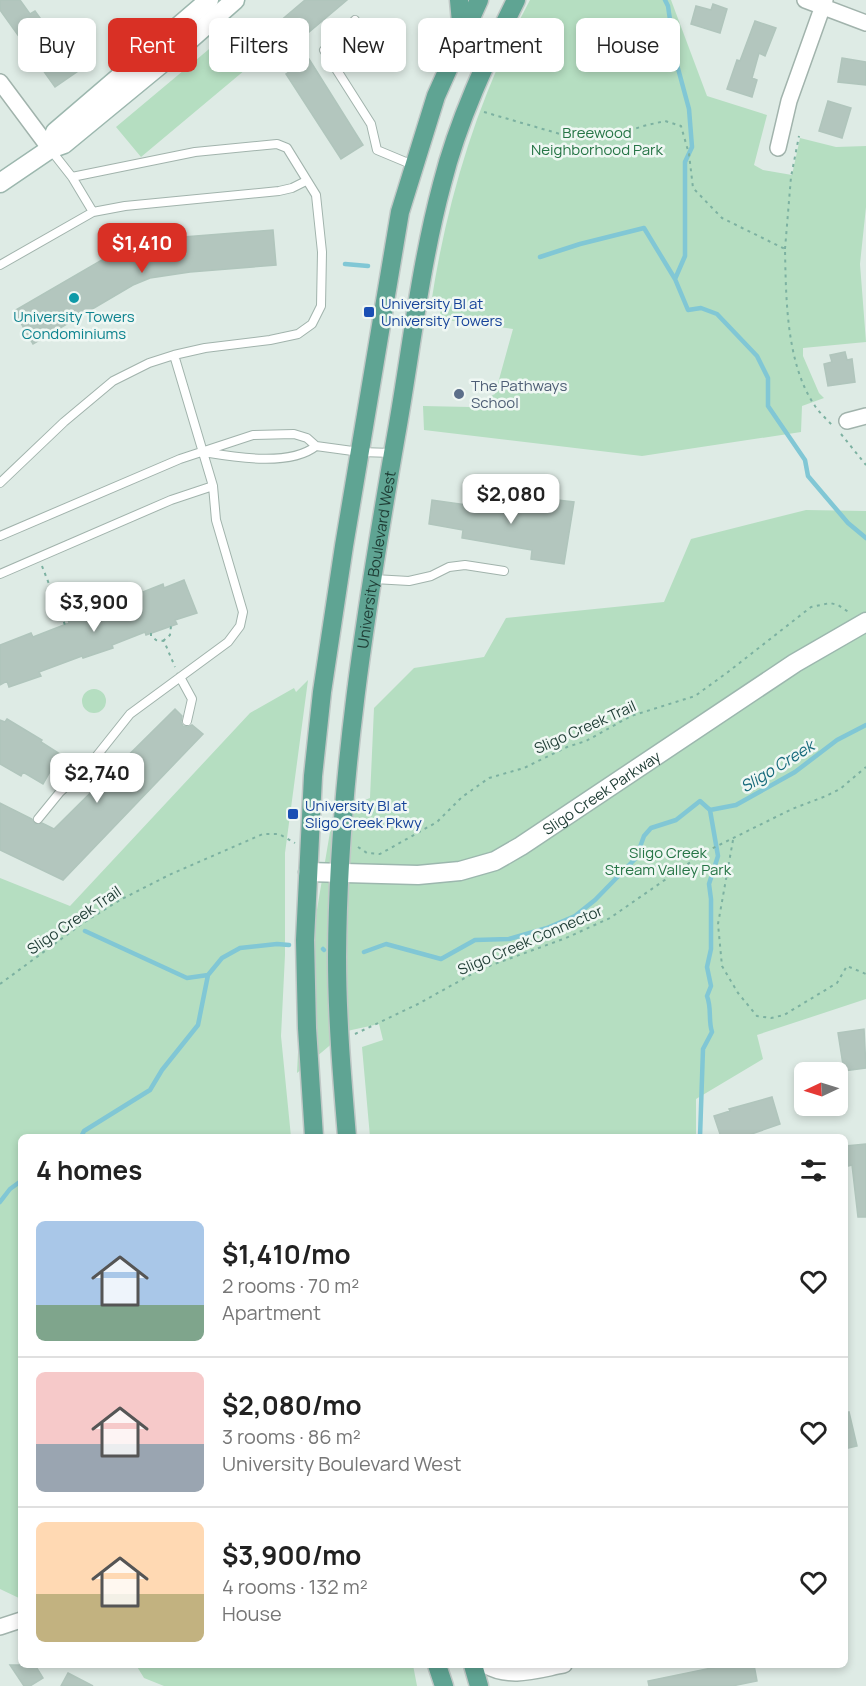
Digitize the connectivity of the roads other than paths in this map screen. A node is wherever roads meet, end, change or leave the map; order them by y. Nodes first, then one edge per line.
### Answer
1 (209, 0) edge
2 (235, 0) edge
3 (459, 0) edge
4 (479, 0) edge
5 (516, 0) edge
6 (805, 0) edge
7 (824, 3) edge
8 (460, 18) edge
9 (471, 18) edge
10 (866, 23) edge
11 (338, 72) edge
12 (447, 72) edge
13 (0, 82) edge
14 (778, 148) dead end
15 (50, 149) junction
16 (414, 166) junction
17 (72, 177) junction
18 (306, 181) junction
19 (0, 183) edge
20 (93, 212) junction
21 (0, 266) edge
22 (174, 355) junction
23 (866, 416) edge
24 (847, 422) dead end
25 (316, 446) junction
26 (203, 452) junction
27 (360, 452) junction
28 (393, 453) junction
29 (0, 483) edge
30 (213, 486) junction
31 (0, 536) edge
32 (504, 572) dead end
33 (0, 574) edge
34 (372, 578) junction
35 (860, 619) edge
36 (180, 677) junction
37 (187, 721) dead end
38 (38, 819) dead end
39 (308, 872) junction
40 (341, 872) junction
41 (314, 1134) edge
42 (347, 1134) edge
43 (18, 1621) edge
44 (0, 1627) edge
45 (437, 1668) edge
46 (474, 1668) edge
47 (491, 1668) edge
48 (554, 1668) edge
49 (513, 1680) edge
50 (444, 1686) edge
51 (478, 1686) edge

1 - 15 street
2 - 15 street
3 - 8 main road
4 - 9 main road
5 - 28 main road, University Boulevard West
6 - 7 street
7 - 10 street
7 - 14 street
11 - 16 lane
12 - 16 main road
13 - 15 street
15 - 17 lane
15 - 19 street
16 - 27 main road
17 - 18 lane
17 - 20 lane
18 - 20 lane
18 - 22 lane
20 - 21 lane
22 - 26 lane
22 - 29 lane
23 - 24 street
25 - 26 lane
25 - 26 lane
25 - 27 lane
26 - 30 lane
26 - 31 lane
27 - 28 lane
27 - 39 main road
28 - 34 main road, University Boulevard West
30 - 33 lane
30 - 36 lane
32 - 34 lane
34 - 40 main road, University Boulevard West
35 - 40 street, Sligo Creek Parkway
36 - 37 lane
36 - 38 lane
39 - 40 street, Sligo Creek Parkway
39 - 41 main road
40 - 42 main road, University Boulevard West
43 - 44 street
45 - 50 main road
46 - 51 main road
47 - 49 street
48 - 49 street

